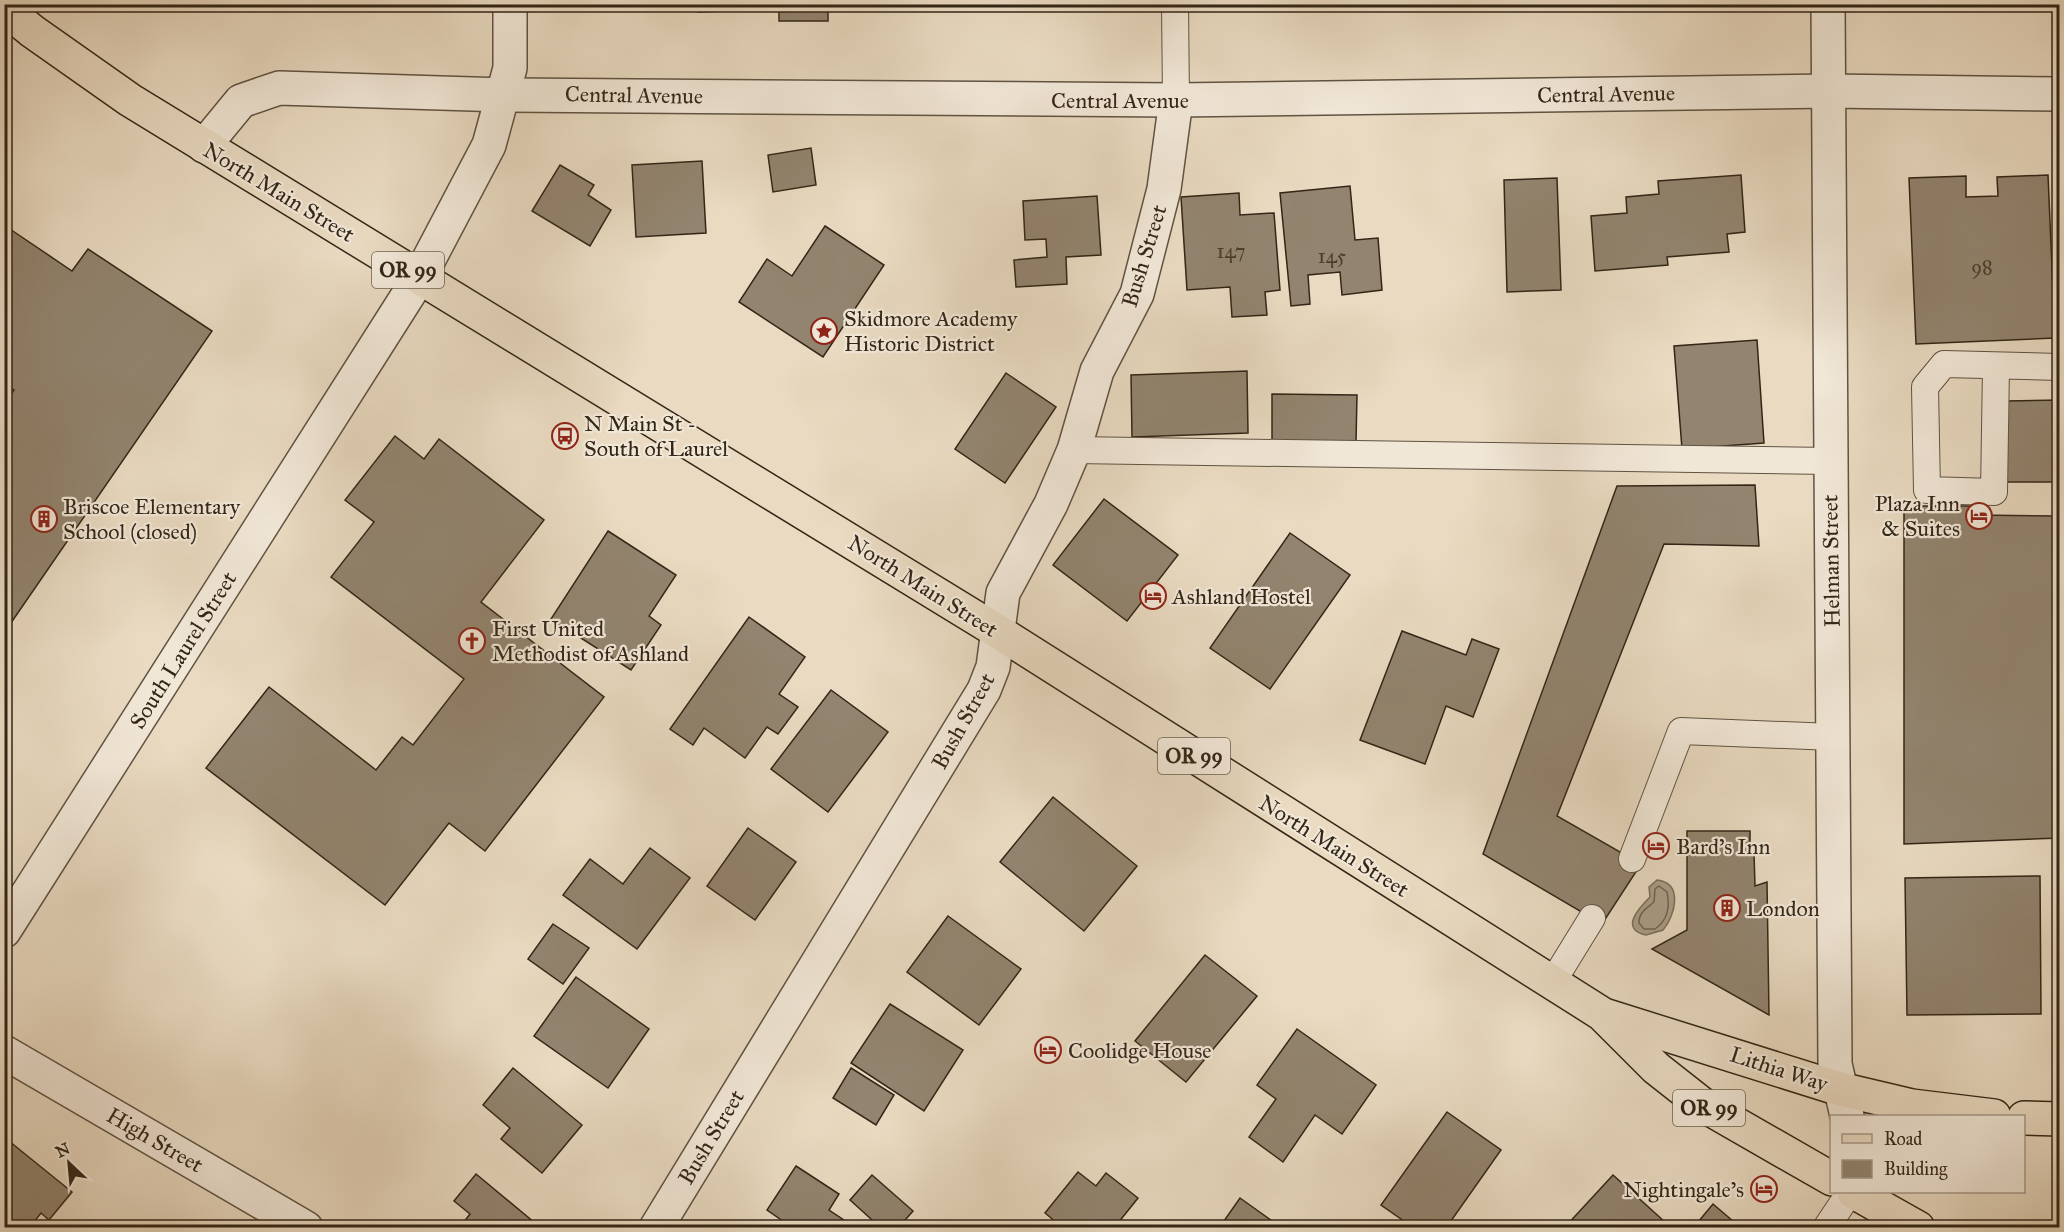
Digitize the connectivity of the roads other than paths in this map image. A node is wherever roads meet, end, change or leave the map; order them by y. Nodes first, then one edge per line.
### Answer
1 (510, 4) edge
2 (1175, 4) edge
3 (1828, 4) edge
4 (4, 8) edge
5 (1829, 91) junction
6 (2060, 94) edge
7 (505, 95) junction
8 (1176, 100) junction
9 (204, 146) junction
10 (419, 278) junction
11 (1996, 367) junction
12 (2060, 367) edge
13 (1074, 450) junction
14 (1830, 461) junction
15 (997, 631) junction
16 (1833, 737) junction
17 (1632, 859) dead end
18 (1592, 918) dead end
19 (4, 931) edge
20 (1552, 983) junction
21 (1602, 1014) junction
22 (4, 1052) edge
23 (1844, 1103) edge
24 (1986, 1115) edge
25 (2025, 1118) edge
26 (2060, 1119) edge
27 (1830, 1178) edge
28 (1849, 1193) edge
29 (1858, 1193) edge
30 (1891, 1193) edge
31 (1916, 1226) edge
32 (306, 1227) edge
33 (656, 1227) edge
34 (1826, 1227) edge

1 - 7 street, South Laurel Street
2 - 8 lane
3 - 5 street, Helman Street
4 - 9 main road, North Main Street / OR 99
5 - 6 street, Central Avenue
5 - 8 street, Central Avenue
5 - 14 street, Helman Street
7 - 8 street, Central Avenue
7 - 9 street, Central Avenue
7 - 10 street, South Laurel Street
8 - 13 street, Bush Street
9 - 10 main road, North Main Street / OR 99
10 - 15 main road, North Main Street / OR 99
10 - 19 street, South Laurel Street
11 - 11 lane
11 - 12 lane
13 - 14 lane
13 - 15 street, Bush Street
14 - 16 street, Helman Street
15 - 20 main road, North Main Street / OR 99
15 - 33 street, Bush Street
16 - 17 lane
16 - 23 street, Helman Street
18 - 20 lane
20 - 21 main road, North Main Street / OR 99
21 - 23 main road, Lithia Way / OR 99
21 - 27 main road, North Main Street / OR 99
22 - 32 street, High Street
23 - 24 main road, Lithia Way / OR 99
25 - 26 main road
28 - 34 lane
29 - 31 main road
30 - 31 street

